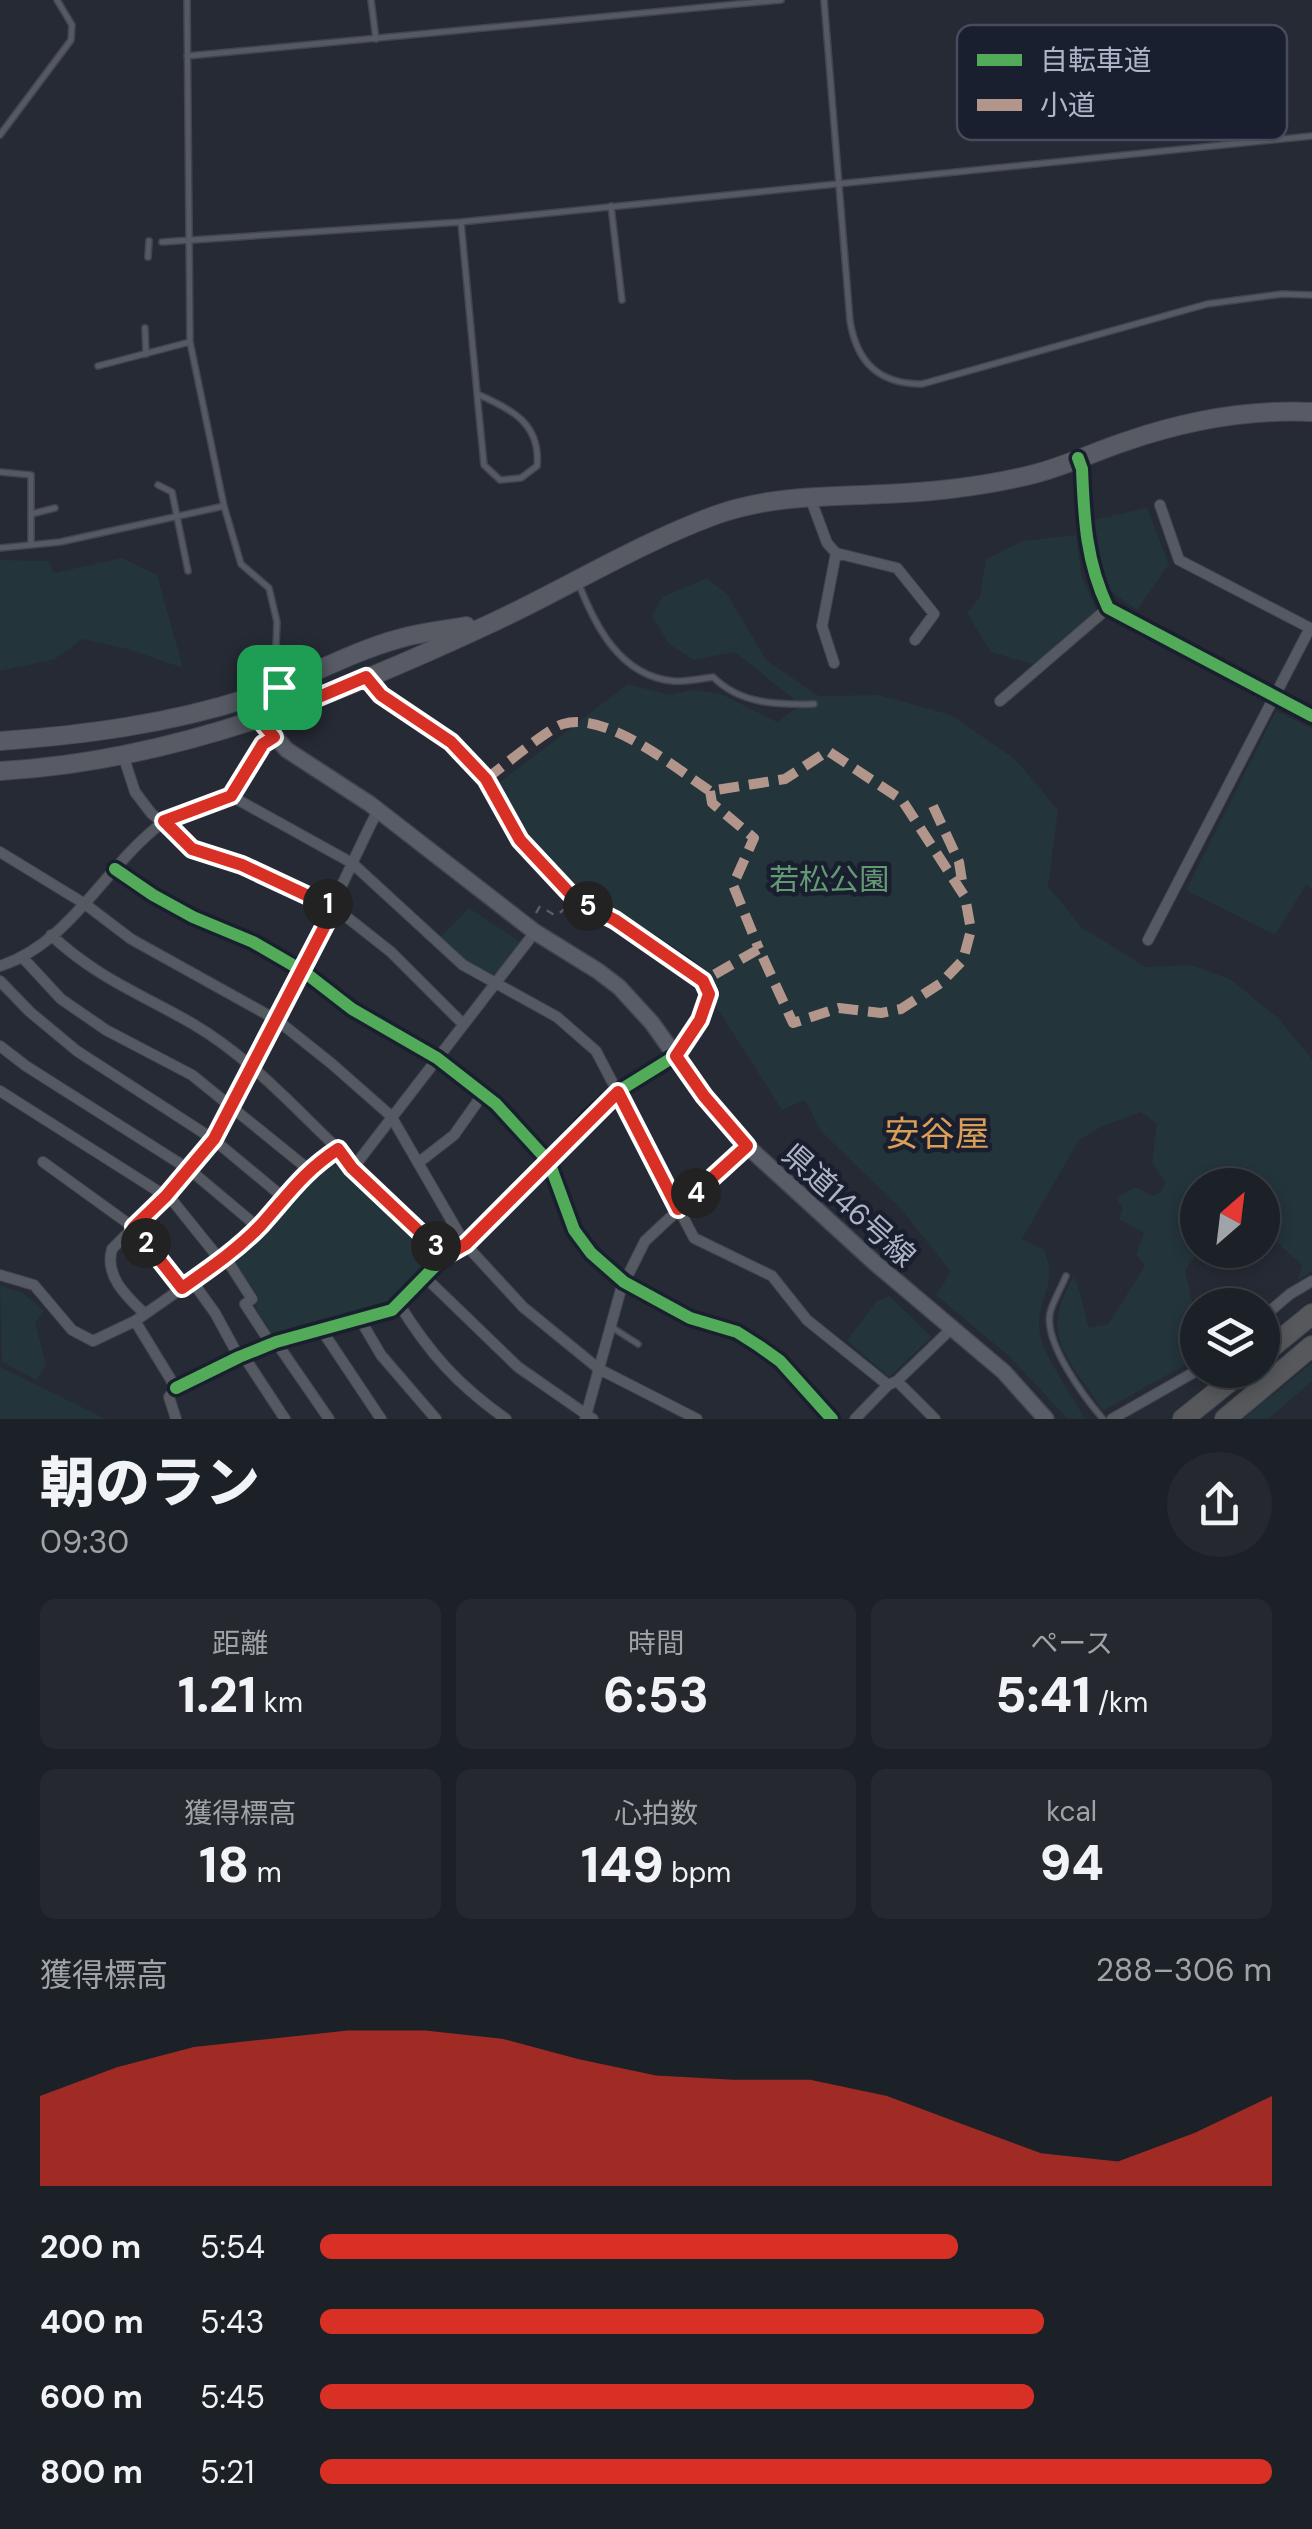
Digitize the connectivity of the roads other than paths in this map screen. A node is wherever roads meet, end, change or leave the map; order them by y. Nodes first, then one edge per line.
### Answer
1 (56, 0) edge
2 (187, 0) edge
3 (371, 0) edge
4 (781, 0) edge
5 (824, 0) edge
6 (376, 38) junction
7 (187, 56) junction
8 (0, 135) edge
9 (1312, 136) edge
10 (1287, 138) edge
11 (1272, 140) edge
12 (837, 183) junction
13 (611, 206) junction
14 (460, 222) junction
15 (150, 241) dead end
16 (162, 242) dead end
17 (188, 242) junction
18 (148, 257) dead end
19 (1312, 295) edge
20 (622, 300) dead end
21 (144, 328) dead end
22 (190, 342) junction
23 (146, 354) junction
24 (98, 366) dead end
25 (477, 394) junction
26 (1312, 412) edge
27 (1078, 458) junction
28 (0, 472) edge
29 (158, 484) dead end
30 (810, 497) junction
31 (1160, 505) dead end
32 (224, 506) junction
33 (56, 508) dead end
34 (32, 514) junction
35 (174, 515) junction
36 (32, 546) junction
37 (0, 548) edge
38 (836, 553) junction
39 (188, 571) dead end
40 (577, 580) junction
41 (1108, 608) junction
42 (496, 620) junction
43 (1311, 629) edge
44 (915, 640) dead end
45 (834, 663) dead end
46 (366, 677) junction
47 (279, 687) junction
48 (1275, 696) junction
49 (252, 697) junction
50 (1000, 701) dead end
51 (814, 704) dead end
52 (288, 710) junction
53 (1312, 716) edge
54 (260, 720) junction
55 (274, 737) junction
56 (0, 741) edge
57 (123, 755) junction
58 (0, 771) edge
59 (231, 796) junction
60 (378, 810) junction
61 (164, 821) junction
62 (0, 852) edge
63 (352, 864) junction
64 (115, 869) junction
65 (85, 904) junction
66 (334, 908) junction
67 (535, 932) junction
68 (52, 935) junction
69 (1148, 940) dead end
70 (23, 958) junction
71 (0, 966) edge
72 (303, 970) junction
73 (0, 981) edge
74 (496, 983) junction
75 (278, 1020) junction
76 (463, 1024) junction
77 (0, 1046) edge
78 (676, 1056) junction
79 (437, 1058) junction
80 (253, 1067) junction
81 (0, 1091) edge
82 (618, 1092) junction
83 (483, 1094) junction
84 (233, 1105) junction
85 (391, 1116) junction
86 (214, 1139) junction
87 (747, 1146) junction
88 (338, 1149) junction
89 (43, 1162) dead end
90 (549, 1162) junction
91 (418, 1163) junction
92 (308, 1168) junction
93 (352, 1168) junction
94 (190, 1170) junction
95 (166, 1196) junction
96 (284, 1198) junction
97 (678, 1209) junction
98 (134, 1227) junction
99 (258, 1228) junction
100 (466, 1244) junction
101 (445, 1256) junction
102 (223, 1259) junction
103 (0, 1275) edge
104 (1066, 1276) dead end
105 (426, 1278) junction
106 (1312, 1281) edge
107 (624, 1282) junction
108 (187, 1285) junction
109 (1280, 1303) edge
110 (398, 1304) junction
111 (1312, 1314) edge
112 (140, 1318) junction
113 (361, 1321) junction
114 (610, 1327) junction
115 (321, 1329) junction
116 (951, 1329) junction
117 (1280, 1340) edge
118 (274, 1343) junction
119 (638, 1344) dead end
120 (1312, 1346) edge
121 (241, 1356) junction
122 (599, 1370) junction
123 (1180, 1380) edge
124 (893, 1383) junction
125 (176, 1388) junction
126 (1222, 1388) edge
127 (588, 1418) edge
128 (176, 1419) edge
129 (285, 1419) edge
130 (329, 1419) edge
131 (380, 1419) edge
132 (436, 1419) edge
133 (506, 1419) edge
134 (697, 1419) edge
135 (832, 1419) edge
136 (855, 1419) edge
137 (934, 1419) edge
138 (1046, 1419) edge
139 (1102, 1419) edge
140 (1112, 1419) edge
141 (1183, 1419) edge
142 (1225, 1419) edge

1 - 8 lane
2 - 7 lane
3 - 6 lane
4 - 6 lane
5 - 12 lane
6 - 7 lane
7 - 17 lane
9 - 10 lane
11 - 12 lane
12 - 13 lane
12 - 19 lane
13 - 14 lane
13 - 20 lane
14 - 17 lane
14 - 25 lane
15 - 18 lane
16 - 17 lane
17 - 22 lane
21 - 23 lane
22 - 23 lane
22 - 32 lane
23 - 24 lane
25 - 25 lane
26 - 27 main road
27 - 30 main road
27 - 41 street
28 - 34 lane
29 - 35 lane
30 - 38 street
30 - 40 main road
31 - 43 street
32 - 35 lane
32 - 47 lane
33 - 34 lane
34 - 36 lane
35 - 36 lane
35 - 39 lane
36 - 37 lane
38 - 44 street
38 - 45 street
40 - 42 main road
40 - 51 lane
41 - 48 street
41 - 50 street
42 - 46 main road
42 - 47 main road
43 - 48 street
46 - 52 main road
46 - 78 street
47 - 49 main road
47 - 52 lane
48 - 53 street
48 - 69 street
49 - 54 main road, 県道146号線
49 - 56 main road
52 - 54 main road
54 - 55 main road, 県道146号線
54 - 57 main road
55 - 59 street
55 - 60 main road, 県道146号線
57 - 58 main road
57 - 61 street
59 - 61 street
59 - 63 street
60 - 63 street
60 - 67 main road, 県道146号線
61 - 64 street
61 - 66 street
62 - 65 street
63 - 66 street
63 - 74 street
64 - 65 street
64 - 72 street
65 - 68 street
65 - 75 street
66 - 72 street
66 - 76 street
67 - 74 street
67 - 78 main road, 県道146号線
68 - 70 street
68 - 80 street
70 - 71 street
70 - 84 street
72 - 75 street
72 - 79 street
73 - 86 street
74 - 76 street
74 - 82 street
75 - 80 street
75 - 85 street
76 - 79 street
77 - 94 street
78 - 82 street
78 - 87 main road, 県道146号線
79 - 83 street
79 - 85 street
80 - 84 street
80 - 88 street
81 - 95 street
82 - 90 street
82 - 97 street
83 - 90 street
83 - 91 street
84 - 86 street
84 - 92 street
85 - 91 street
85 - 93 street
86 - 94 street
86 - 96 street
87 - 97 street
87 - 116 main road, 県道146号線
88 - 92 street
88 - 93 street
89 - 98 street
90 - 100 street
90 - 107 street
91 - 100 street
92 - 96 street
93 - 101 street
94 - 95 street
94 - 99 street
95 - 98 street
95 - 102 street
96 - 99 street
97 - 107 street
97 - 124 street
98 - 108 street
98 - 112 street
99 - 102 street
100 - 101 street
100 - 122 street
101 - 105 street
102 - 108 street
102 - 118 street
103 - 112 street
104 - 139 lane
105 - 110 street
105 - 127 street
106 - 109 street
107 - 114 street
107 - 135 street
108 - 112 street
108 - 121 street
110 - 113 street
110 - 133 street
111 - 117 highway
112 - 125 street
113 - 115 street
113 - 132 street
114 - 119 lane
114 - 122 street
115 - 118 street
115 - 131 street
116 - 124 street
116 - 138 main road, 県道146号線
118 - 121 street
118 - 130 street
120 - 142 highway
121 - 125 street
121 - 129 street
122 - 127 street
122 - 134 street
123 - 140 street
124 - 136 street
124 - 137 street
125 - 128 street
126 - 141 highway

